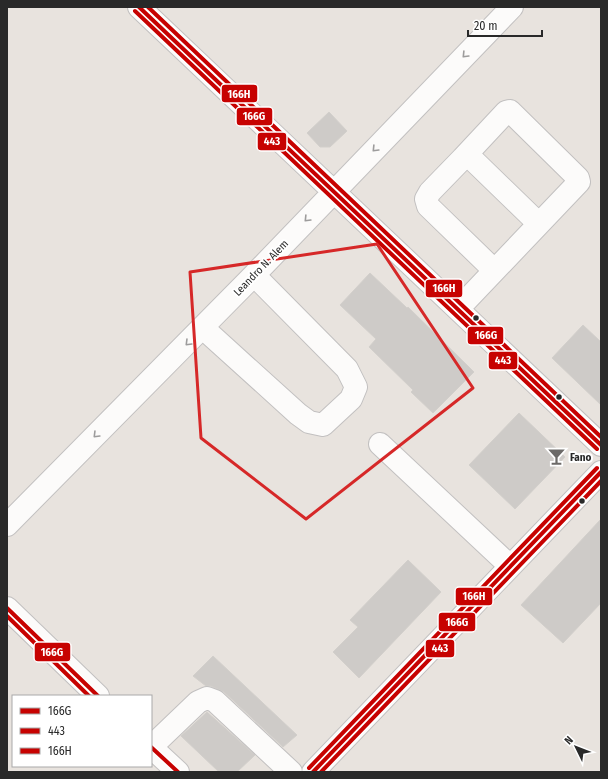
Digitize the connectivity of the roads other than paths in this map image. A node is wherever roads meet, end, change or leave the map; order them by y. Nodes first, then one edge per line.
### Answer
1 (139, 7) edge
2 (512, 7) edge
3 (463, 158) junction
4 (334, 191) junction
5 (538, 223) junction
6 (494, 270) junction
7 (254, 275) junction
8 (458, 309) junction
9 (203, 328) junction
10 (380, 444) dead end
11 (601, 445) edge
12 (601, 472) edge
13 (7, 525) edge
14 (510, 566) junction
15 (7, 608) edge
16 (97, 695) edge
17 (152, 746) edge
18 (152, 748) edge
19 (178, 772) edge
20 (291, 772) edge
21 (313, 772) edge

1 - 4 street
2 -> 4 street, Leandro N. Alem
3 - 5 street
3 - 5 street
3 - 6 street
4 -> 7 street, Leandro N. Alem
4 - 8 street
5 - 6 street
6 - 8 street
7 - 9 street, Leandro N. Alem
7 - 9 street
8 - 11 street
9 -> 13 street, Leandro N. Alem
10 - 14 street
12 - 14 street
14 - 21 street
15 - 16 street
17 - 20 street
18 - 19 street

